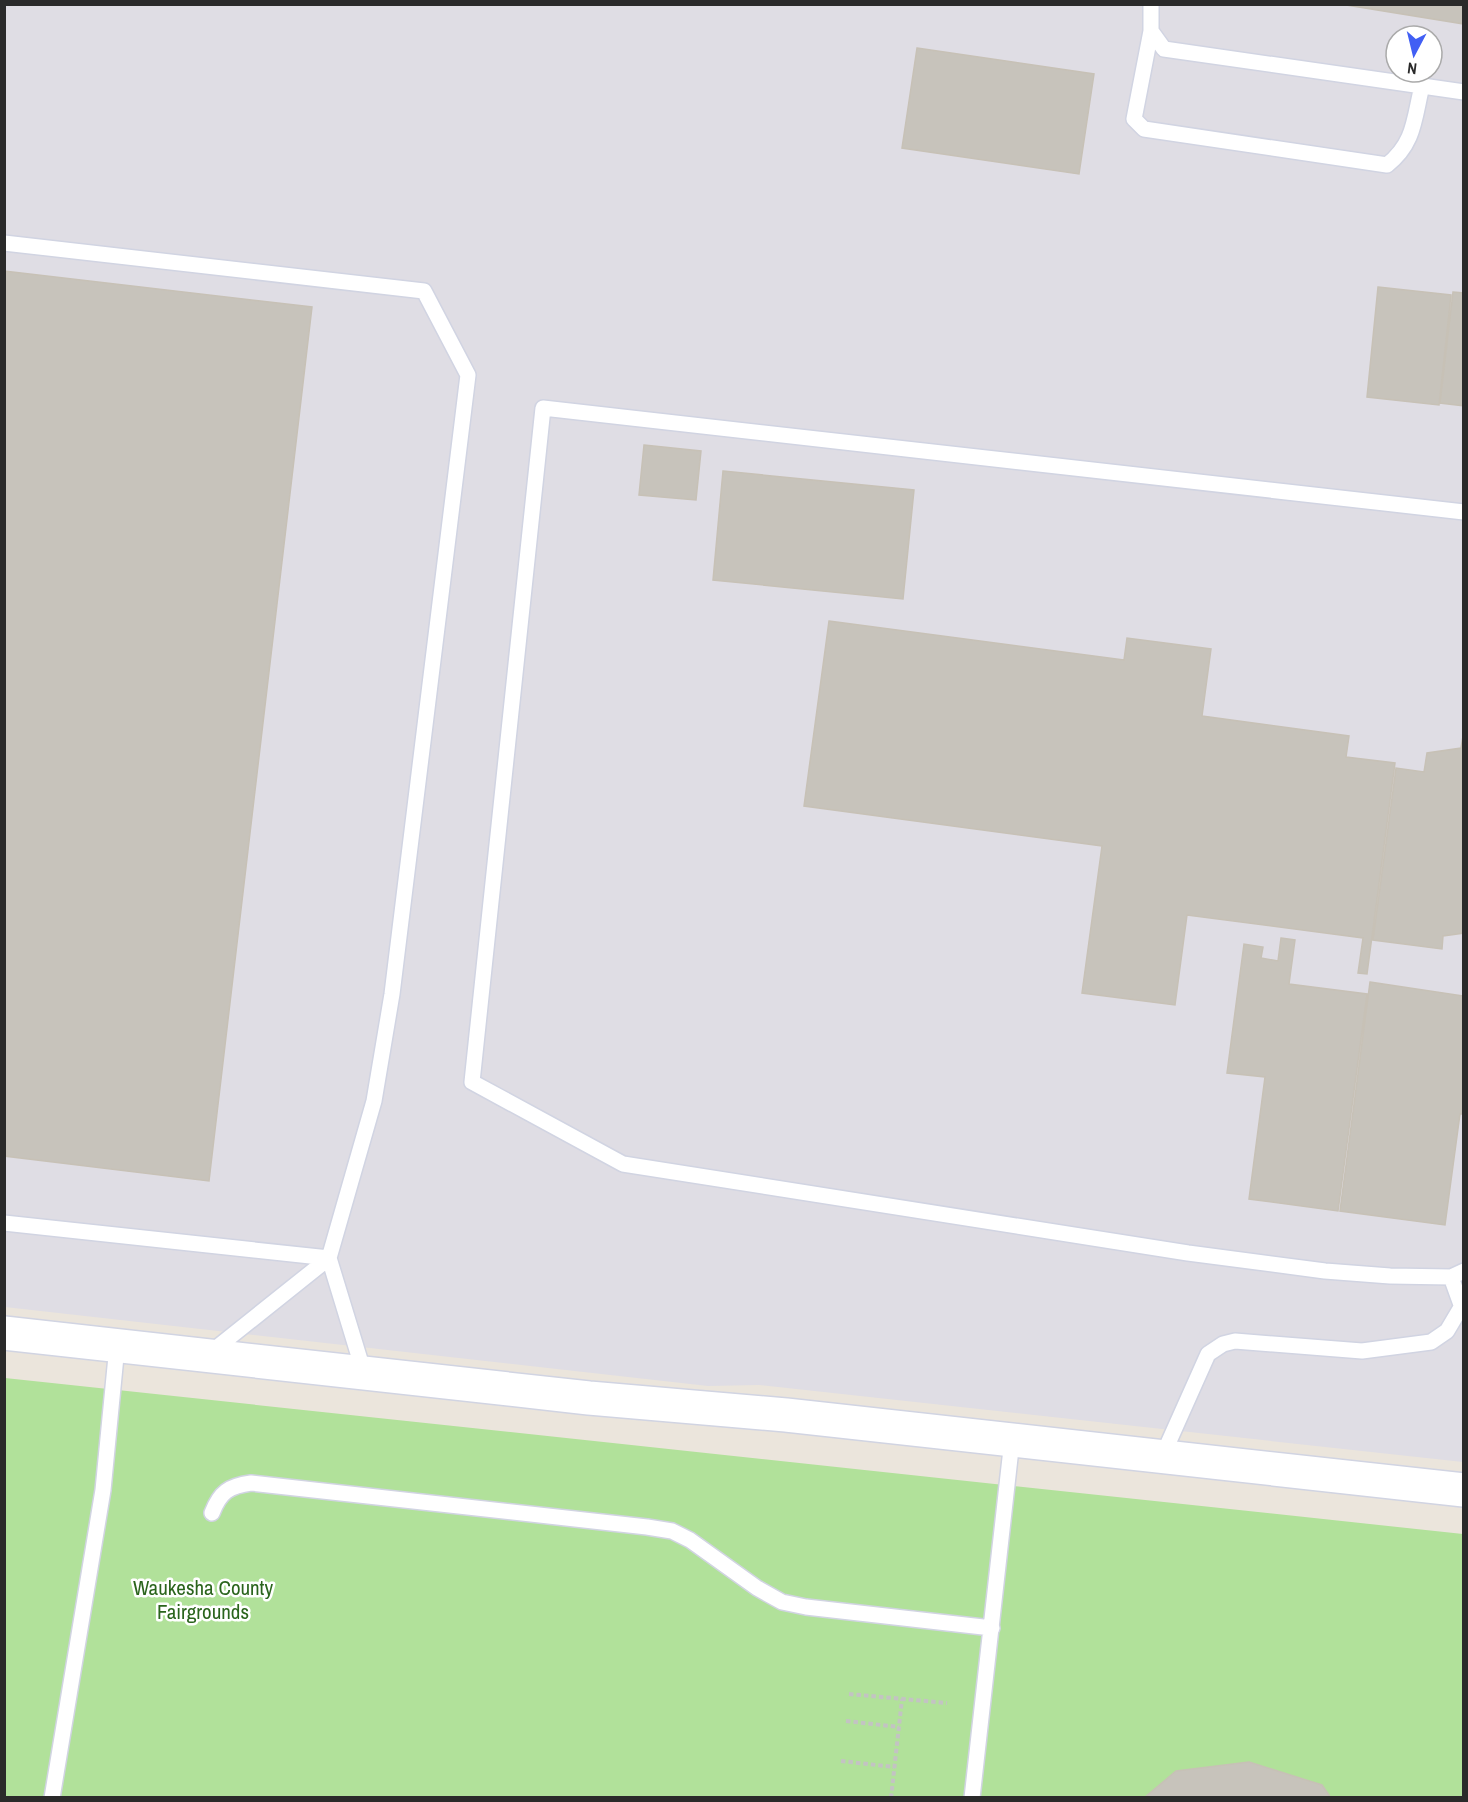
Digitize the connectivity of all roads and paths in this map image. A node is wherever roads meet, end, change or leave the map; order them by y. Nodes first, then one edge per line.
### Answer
1 (1151, 4) edge
2 (1150, 31) junction
3 (1422, 86) junction
4 (1464, 92) edge
5 (4, 243) edge
6 (1464, 512) edge
7 (4, 1222) edge
8 (329, 1258) junction
9 (1457, 1274) edge
10 (1462, 1311) edge
11 (4, 1333) edge
12 (117, 1346) junction
13 (207, 1356) junction
14 (364, 1373) junction
15 (1012, 1440) junction
16 (1162, 1457) junction
17 (1464, 1490) edge
18 (212, 1513) dead end
19 (992, 1628) junction
20 (849, 1694) dead end
21 (902, 1699) junction
22 (947, 1703) dead end
23 (846, 1721) dead end
24 (899, 1727) junction
25 (842, 1761) dead end
26 (894, 1767) junction
27 (52, 1797) edge
28 (891, 1797) edge
29 (972, 1797) edge

1 - 2 lane
2 - 3 lane
2 - 3 lane
3 - 4 lane
5 - 8 lane
6 - 9 lane
7 - 8 lane
8 - 13 lane
8 - 14 lane
9 - 10 lane
10 - 16 lane
11 - 12 street
12 - 13 street
12 - 27 lane
13 - 14 street
14 - 15 street
15 - 16 street
15 - 19 lane
16 - 17 street
18 - 19 lane
19 - 29 lane
20 - 21 path
21 - 22 path
21 - 24 path
23 - 24 path
24 - 26 path
25 - 26 path
26 - 28 path

